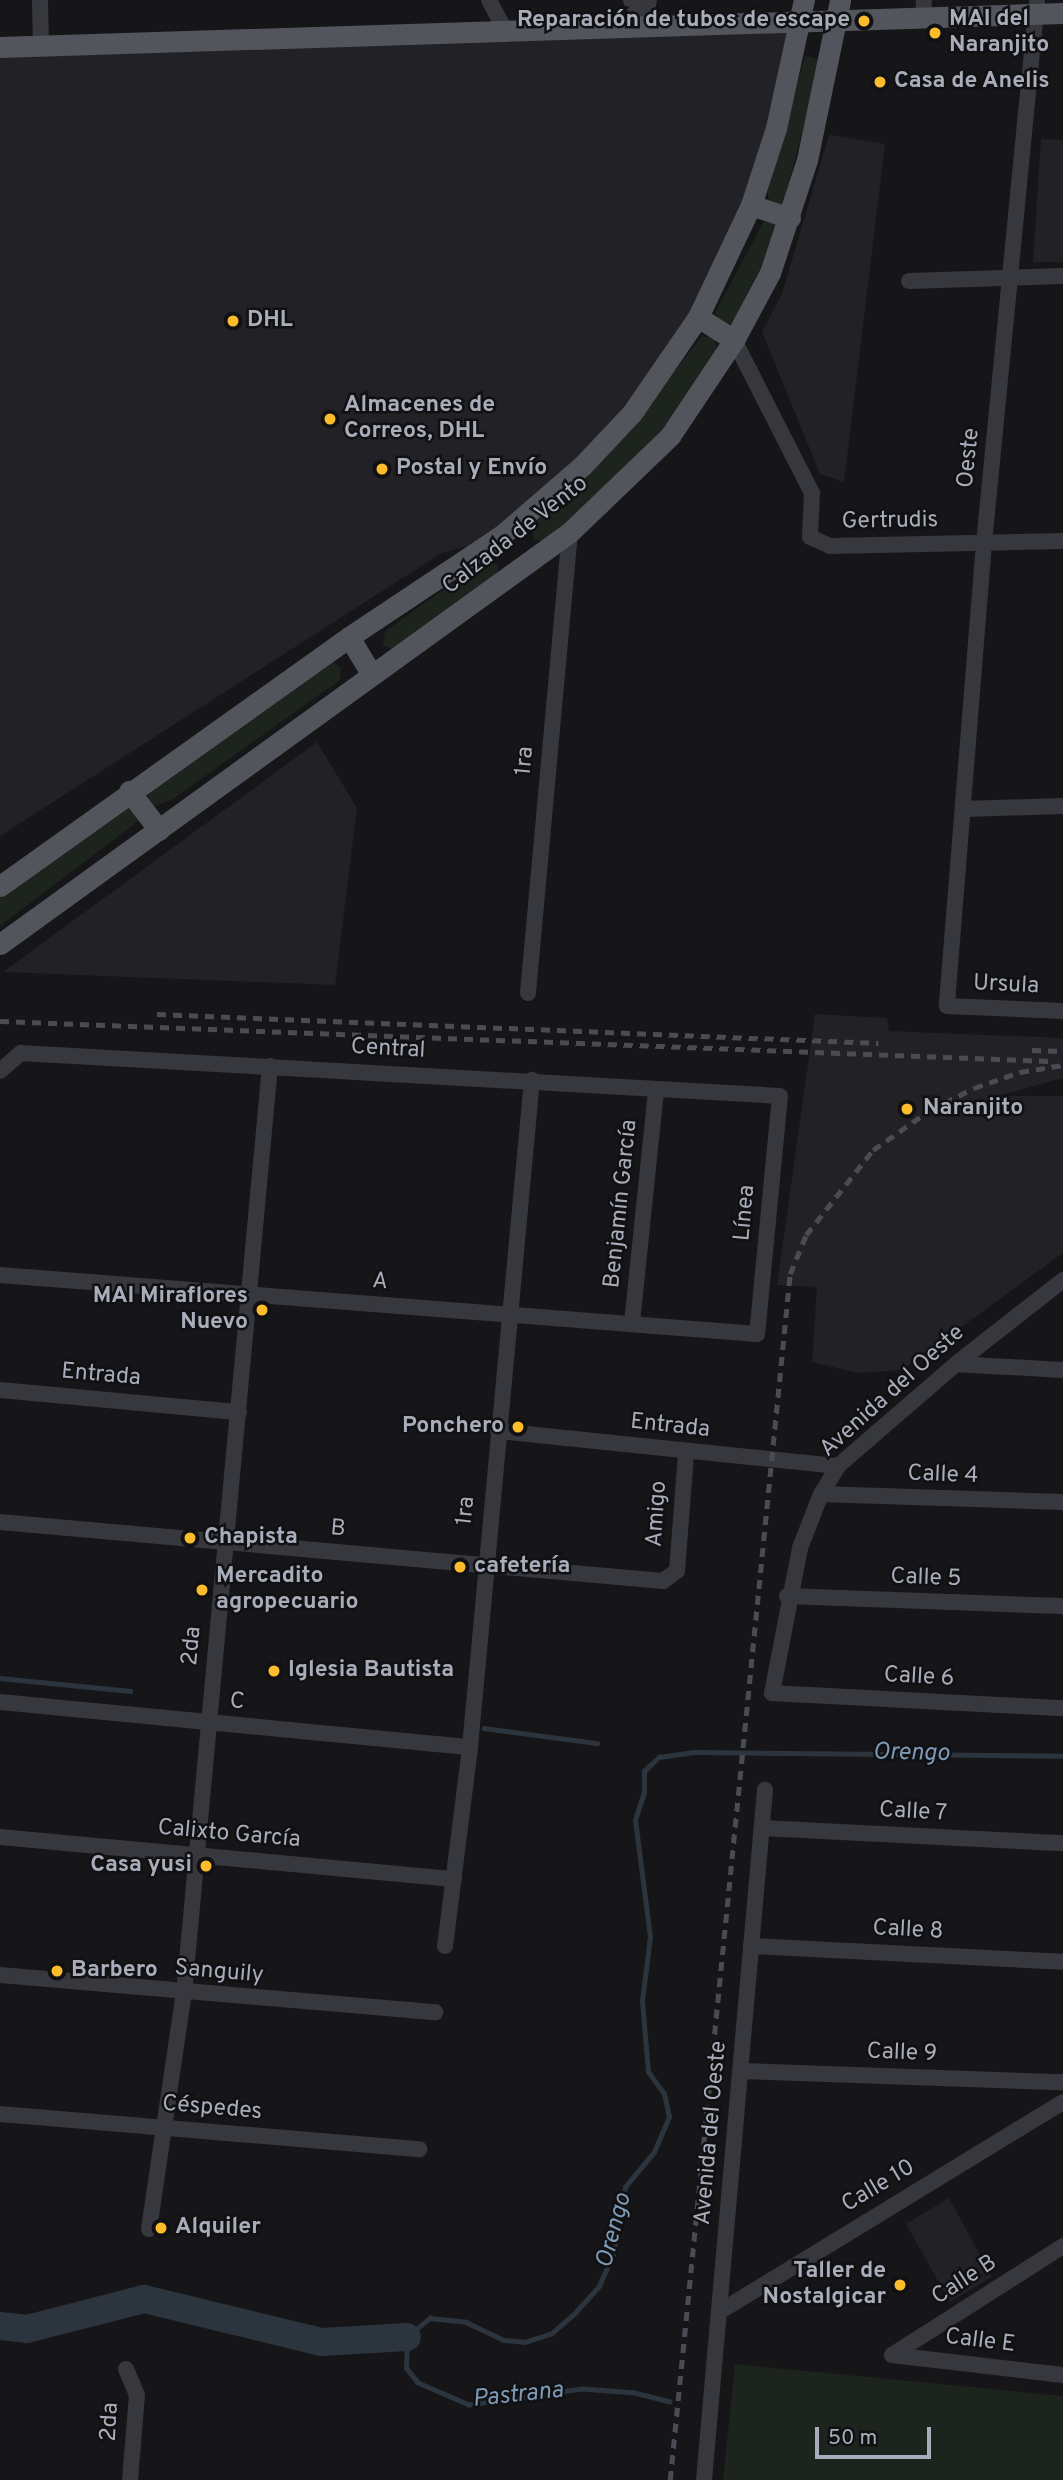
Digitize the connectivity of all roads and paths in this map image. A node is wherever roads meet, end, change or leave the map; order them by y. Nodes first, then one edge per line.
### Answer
1 (40, 0) edge
2 (489, 0) edge
3 (631, 0) edge
4 (649, 0) edge
5 (804, 0) edge
6 (840, 0) edge
7 (1036, 7) edge
8 (923, 9) edge
9 (1063, 13) edge
10 (836, 22) junction
11 (800, 23) junction
12 (645, 27) junction
13 (506, 32) junction
14 (41, 46) junction
15 (0, 47) edge
16 (751, 205) junction
17 (790, 218) junction
18 (1063, 276) edge
19 (1011, 277) junction
20 (909, 281) dead end
21 (698, 317) junction
22 (734, 340) junction
23 (570, 532) junction
24 (1063, 541) edge
25 (984, 543) junction
26 (349, 637) junction
27 (372, 675) junction
28 (129, 791) junction
29 (1063, 806) edge
30 (963, 809) junction
31 (159, 830) junction
32 (0, 886) edge
33 (0, 944) edge
34 (528, 993) dead end
35 (947, 1006) joint
36 (1063, 1011) edge
37 (270, 1066) junction
38 (0, 1071) edge
39 (532, 1080) junction
40 (656, 1089) junction
41 (780, 1097) joint
42 (0, 1275) edge
43 (1063, 1280) edge
44 (250, 1295) junction
45 (507, 1317) junction
46 (632, 1323) junction
47 (757, 1334) joint
48 (956, 1364) junction
49 (1063, 1370) edge
50 (0, 1390) edge
51 (239, 1412) junction
52 (498, 1431) junction
53 (686, 1452) junction
54 (838, 1466) junction
55 (821, 1494) junction
56 (1063, 1502) edge
57 (0, 1522) edge
58 (224, 1542) junction
59 (485, 1566) junction
60 (672, 1578) joint
61 (787, 1596) junction
62 (1063, 1606) edge
63 (772, 1693) joint
64 (0, 1702) edge
65 (1063, 1708) edge
66 (209, 1724) junction
67 (470, 1747) junction
68 (765, 1790) dead end
69 (762, 1828) junction
70 (0, 1837) edge
71 (1063, 1843) edge
72 (197, 1855) junction
73 (454, 1879) junction
74 (445, 1946) dead end
75 (751, 1946) junction
76 (1063, 1962) edge
77 (0, 1975) edge
78 (184, 1993) junction
79 (435, 2012) dead end
80 (740, 2071) junction
81 (1063, 2082) edge
82 (1063, 2102) edge
83 (0, 2114) edge
84 (167, 2128) junction
85 (420, 2149) dead end
86 (149, 2229) dead end
87 (1063, 2246) edge
88 (719, 2312) junction
89 (892, 2355) joint
90 (126, 2369) dead end
91 (1063, 2375) edge
92 (130, 2480) edge
93 (704, 2480) edge

1 - 14 street
2 - 13 street
3 - 12 street
4 - 12 street
5 - 11 main road, Calzada de Vento
6 - 10 main road, Calzada de Vento
7 - 8 main road
7 - 9 main road
7 - 19 street, Oeste
8 - 10 main road
10 - 11 main road
10 - 17 main road, Calzada de Vento
11 - 12 main road
11 - 16 main road, Calzada de Vento
12 - 13 main road
13 - 14 main road
14 - 15 main road
16 - 17 main road
16 - 21 main road, Calzada de Vento
17 - 22 main road, Calzada de Vento
18 - 19 street
19 - 20 street
19 - 25 street, Oeste
21 - 22 main road
21 - 26 main road, Calzada de Vento
22 - 23 main road, Calzada de Vento
22 - 25 street, Gertrudis
23 - 27 main road, Calzada de Vento
23 - 34 street, 1ra
24 - 25 street, Gertrudis
25 - 30 street, Oeste
26 - 27 main road
26 - 28 main road, Calzada de Vento
27 - 31 main road, Calzada de Vento
28 - 31 main road
28 - 32 main road, Calzada de Vento
29 - 30 street
30 - 35 street, Oeste
31 - 33 main road, Calzada de Vento
35 - 36 street, Ursula
37 - 38 street, Central
37 - 39 street, Central
37 - 44 street, 2da
39 - 40 street, Central
39 - 45 street, 1ra
40 - 41 street, Central
40 - 46 street, Benjamín García
41 - 47 street, Línea
42 - 44 street, A
43 - 48 street, Avenida del Oeste
44 - 45 street, A
44 - 51 street, 2da
45 - 46 street, A
45 - 52 street, 1ra
46 - 47 street, A
48 - 49 street
48 - 54 street, Avenida del Oeste
50 - 51 street, Entrada
51 - 58 street, 2da
52 - 53 street, Entrada
52 - 59 street, 1ra
53 - 54 street, Entrada
53 - 60 street, Amigo
54 - 55 street, Avenida del Oeste
55 - 56 street, Calle 4
55 - 61 street, Avenida del Oeste
57 - 58 street, B
58 - 59 street, B
58 - 66 street, 2da
59 - 60 street, B
59 - 67 street, 1ra
61 - 62 street, Calle 5
61 - 63 street, Avenida del Oeste
63 - 65 street, Calle 6
64 - 66 street, C
66 - 67 street, C
66 - 72 street, 2da
67 - 73 street, 1ra
68 - 69 street, Avenida del Oeste
69 - 71 street, Calle 7
69 - 75 street, Avenida del Oeste
70 - 72 street, Calixto García
72 - 73 street, Calixto García
72 - 78 street, 2da
73 - 74 street, 1ra
75 - 76 street, Calle 8
75 - 80 street, Avenida del Oeste
77 - 78 street, Sanguily
78 - 79 street, Sanguily
78 - 84 street, 2da
80 - 81 street, Calle 9
80 - 88 street, Avenida del Oeste
82 - 88 street, Calle 10
83 - 84 street, Céspedes
84 - 85 street, Céspedes
84 - 86 street, 2da
87 - 89 street, Calle B
88 - 93 street, Avenida del Oeste
89 - 91 street, Calle E
90 - 92 street, 2da

